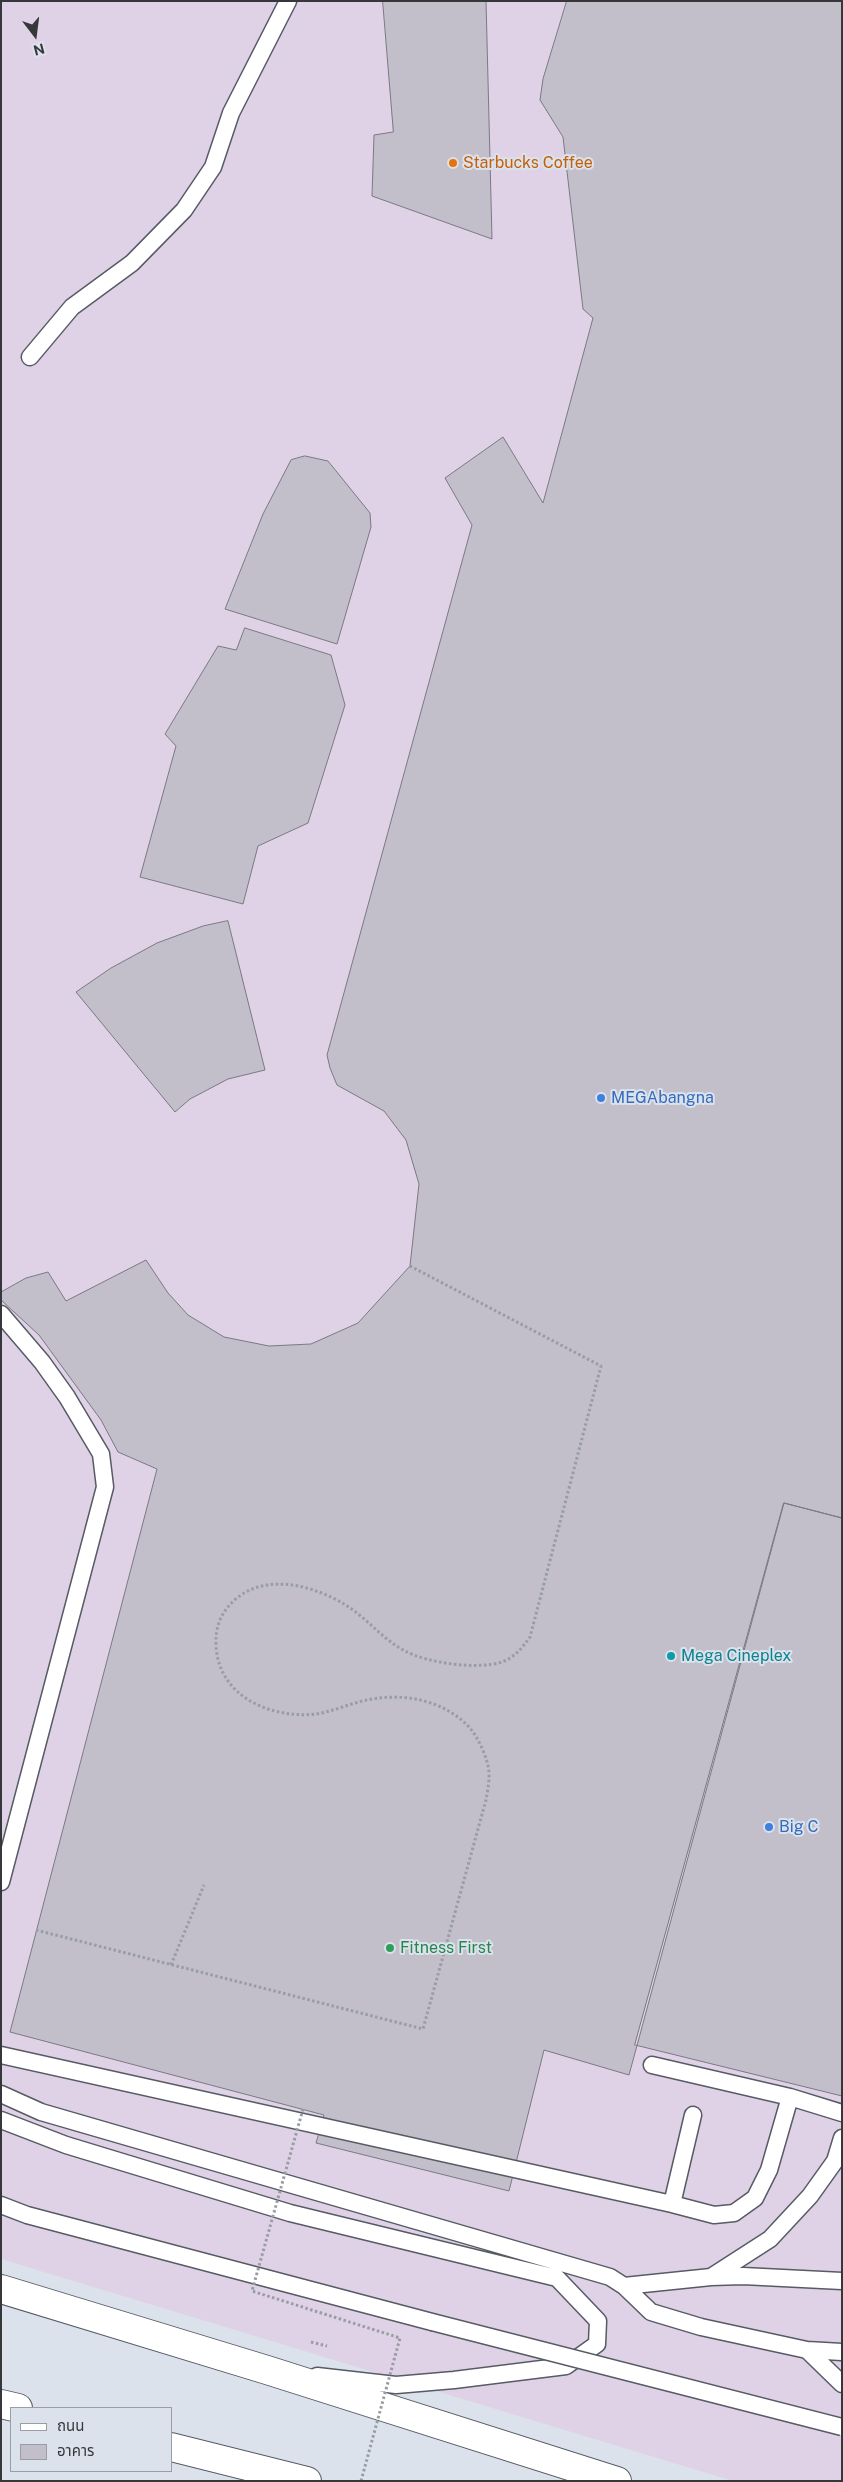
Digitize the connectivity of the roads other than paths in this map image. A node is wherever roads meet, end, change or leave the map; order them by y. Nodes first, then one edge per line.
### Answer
1 (288, 1) edge
2 (30, 357) dead end
3 (1, 1314) edge
4 (3, 1860) edge
5 (1, 1882) edge
6 (1, 2055) edge
7 (652, 2065) dead end
8 (1, 2094) edge
9 (790, 2098) junction
10 (842, 2113) edge
11 (693, 2115) dead end
12 (1, 2120) edge
13 (842, 2138) edge
14 (672, 2204) junction
15 (1, 2205) edge
16 (711, 2277) junction
17 (842, 2281) edge
18 (624, 2286) junction
19 (7, 2290) edge
20 (806, 2350) junction
21 (842, 2352) edge
22 (267, 2370) junction
23 (842, 2384) edge
24 (1, 2404) edge
25 (14, 2407) edge
26 (842, 2427) edge
27 (172, 2447) edge
28 (307, 2481) edge
29 (617, 2481) edge

1 - 2 lane
3 - 4 lane
4 - 5 lane
6 - 14 lane
7 - 9 lane
8 - 18 lane
9 - 10 lane
9 - 14 lane
11 - 14 lane
12 - 22 lane
13 - 16 lane
15 - 26 lane, bridge
16 - 17 lane
16 - 18 lane
18 - 20 lane
19 - 22 main road
20 - 21 lane
20 - 23 lane
22 - 29 main road
24 - 25 main road
27 - 28 main road

